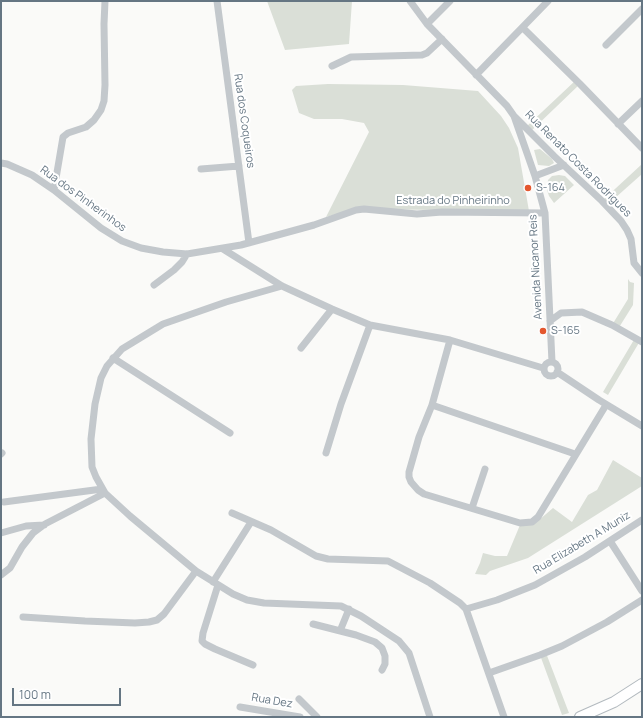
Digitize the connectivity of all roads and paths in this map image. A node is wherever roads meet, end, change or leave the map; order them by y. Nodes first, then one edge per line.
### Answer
1 (105, 1) edge
2 (217, 1) edge
3 (410, 1) edge
4 (450, 1) edge
5 (548, 1) edge
6 (642, 9) edge
7 (427, 24) junction
8 (523, 28) junction
9 (442, 39) junction
10 (606, 45) dead end
11 (332, 66) dead end
12 (476, 75) junction
13 (642, 101) edge
14 (514, 116) junction
15 (618, 124) junction
16 (642, 148) edge
17 (1, 163) edge
18 (564, 165) junction
19 (239, 166) junction
20 (201, 169) dead end
21 (535, 176) junction
22 (54, 190) junction
23 (545, 213) junction
24 (249, 243) junction
25 (224, 249) junction
26 (186, 254) junction
27 (642, 273) edge
28 (154, 285) dead end
29 (282, 286) junction
30 (332, 309) junction
31 (550, 321) junction
32 (370, 325) junction
33 (450, 340) junction
34 (642, 342) edge
35 (301, 348) dead end
36 (113, 358) junction
37 (552, 362) junction
38 (543, 368) junction
39 (557, 372) junction
40 (432, 405) junction
41 (606, 405) junction
42 (642, 426) edge
43 (230, 433) dead end
44 (326, 453) dead end
45 (575, 454) junction
46 (485, 469) dead end
47 (103, 491) junction
48 (4, 502) dead end
49 (472, 508) junction
50 (232, 513) dead end
51 (642, 520) edge
52 (251, 522) junction
53 (45, 524) junction
54 (1, 532) edge
55 (610, 541) junction
56 (196, 571) junction
57 (1, 575) edge
58 (216, 584) junction
59 (642, 591) edge
60 (642, 600) edge
61 (349, 609) junction
62 (466, 609) junction
63 (23, 617) dead end
64 (313, 624) dead end
65 (340, 631) junction
66 (253, 665) dead end
67 (382, 670) dead end
68 (489, 672) junction
69 (642, 684) edge
70 (299, 699) dead end
71 (240, 707) dead end
72 (300, 717) edge
73 (317, 717) edge
74 (430, 717) edge
75 (504, 717) edge
76 (580, 717) edge

1 - 22 street
2 - 19 street, Rua dos Coqueiros
3 - 7 street, Avenida Nicanor Reis
4 - 7 street
5 - 8 street
6 - 10 street
7 - 9 street, Avenida Nicanor Reis
8 - 12 street
8 - 15 street
9 - 11 street
9 - 12 street, Avenida Nicanor Reis
12 - 14 street, Avenida Nicanor Reis
13 - 15 street
14 - 18 street, Rua Renato Costa Rodrigues
14 - 21 street, Avenida Nicanor Reis
15 - 16 street
17 - 22 street, Rua dos Pinherinhos
18 - 21 street
18 - 27 street, Rua Renato Costa Rodrigues
19 - 20 street
19 - 24 street, Rua dos Coqueiros
21 - 23 street, Avenida Nicanor Reis
22 - 26 street, Rua dos Pinherinhos
23 - 24 street, Estrada do Pinheirinho
23 - 31 street, Avenida Nicanor Reis
24 - 25 street, Estrada do Pinheirinho
25 - 26 street, Rua dos Pinherinhos
25 - 29 street
26 - 28 street
29 - 30 street
29 - 36 street
30 - 32 street
30 - 35 street
31 - 34 street
31 - 37 street, Avenida Nicanor Reis
32 - 33 street
32 - 44 street
33 - 38 street
33 - 40 street
36 - 43 street
36 - 47 street
37 - 38 street
37 - 39 street
38 - 39 street
39 - 41 street
40 - 45 street
40 - 49 street
41 - 42 street
41 - 45 street
45 - 49 street
46 - 49 street
47 - 48 street
47 - 53 street
47 - 56 street
50 - 52 street
51 - 55 street, Rua Elizabeth A Muniz
52 - 58 street
52 - 62 street
53 - 54 street
53 - 57 street
55 - 59 street
55 - 62 street, Rua Elizabeth A Muniz
56 - 58 street
56 - 63 street
58 - 61 street
58 - 66 street
60 - 68 street
61 - 65 street
61 - 74 street
62 - 68 street
64 - 65 street
65 - 67 street
68 - 75 street
69 - 76 main road
70 - 73 street
71 - 72 street, Rua Dez

